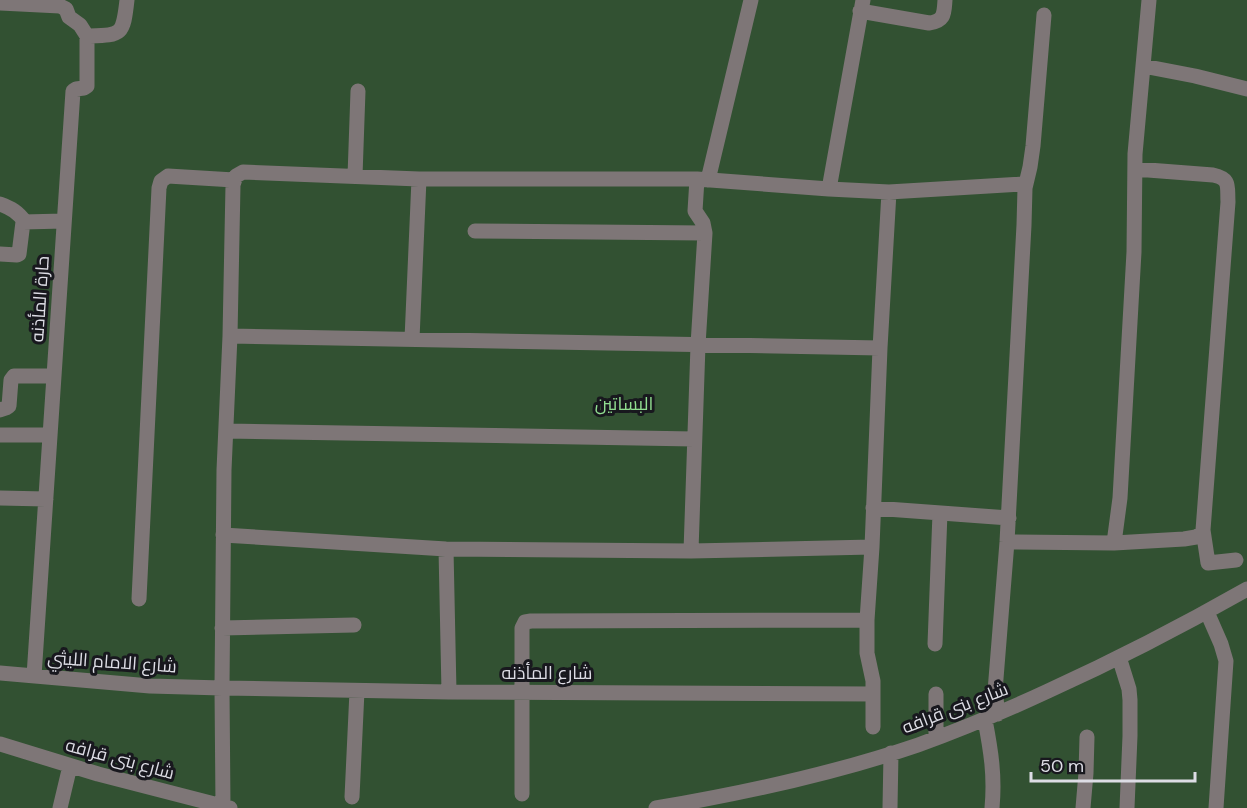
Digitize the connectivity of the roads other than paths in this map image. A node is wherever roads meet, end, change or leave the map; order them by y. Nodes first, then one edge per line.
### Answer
1 (127, 0) edge
2 (751, 0) edge
3 (945, 0) edge
4 (1149, 0) edge
5 (0, 3) edge
6 (861, 6) edge
7 (1044, 15) dead end
8 (87, 36) junction
9 (1143, 66) junction
10 (1247, 89) edge
11 (358, 91) dead end
12 (1135, 169) junction
13 (356, 176) junction
14 (419, 179) junction
15 (703, 179) junction
16 (234, 180) junction
17 (1025, 188) junction
18 (829, 189) junction
19 (889, 192) junction
20 (0, 204) edge
21 (64, 221) junction
22 (25, 222) junction
23 (475, 231) dead end
24 (705, 234) junction
25 (0, 254) edge
26 (230, 336) junction
27 (412, 339) junction
28 (698, 345) junction
29 (880, 348) junction
30 (54, 375) junction
31 (0, 410) edge
32 (226, 431) junction
33 (0, 435) edge
34 (50, 435) junction
35 (694, 439) junction
36 (0, 498) edge
37 (46, 499) junction
38 (873, 508) junction
39 (940, 513) junction
40 (1009, 518) junction
41 (1203, 530) junction
42 (223, 535) junction
43 (1007, 542) junction
44 (1114, 543) junction
45 (872, 547) junction
46 (446, 549) junction
47 (692, 550) junction
48 (1236, 560) dead end
49 (1247, 589) edge
50 (139, 599) dead end
51 (1207, 612) junction
52 (867, 620) junction
53 (354, 625) dead end
54 (222, 628) junction
55 (935, 644) dead end
56 (1119, 657) junction
57 (0, 673) edge
58 (34, 676) junction
59 (222, 688) junction
60 (357, 691) junction
61 (449, 692) junction
62 (523, 692) junction
63 (873, 694) junction
64 (936, 694) dead end
65 (992, 717) junction
66 (873, 727) dead end
67 (1087, 737) dead end
68 (936, 738) junction
69 (0, 744) edge
70 (891, 753) junction
71 (69, 766) junction
72 (522, 794) dead end
73 (352, 797) dead end
74 (226, 807) edge
75 (60, 808) edge
76 (656, 808) edge
77 (890, 808) edge
78 (992, 808) edge
79 (1083, 808) edge
80 (1127, 808) edge
81 (1216, 808) edge

1 - 8 street
2 - 15 street
3 - 6 street
4 - 9 street
5 - 8 street
6 - 18 street
7 - 17 street
8 - 21 street, حارة المأذنه
9 - 10 street
9 - 12 street
11 - 13 street
12 - 41 street
12 - 44 street
13 - 14 street
13 - 16 street
14 - 15 street
14 - 27 street
15 - 18 street
15 - 24 street
16 - 26 street
16 - 50 street
17 - 19 street
17 - 40 street
18 - 19 street
19 - 29 street
20 - 22 street
21 - 22 street
21 - 30 street, حارة المأذنه
22 - 25 street
23 - 24 street
24 - 28 street
26 - 27 street
26 - 32 street
27 - 28 street
28 - 29 street
28 - 35 street
29 - 38 street
30 - 31 street
30 - 34 street, حارة المأذنه
32 - 35 street
32 - 42 street
33 - 34 street
34 - 37 street, حارة المأذنه
35 - 47 street
36 - 37 street
37 - 58 street, حارة المأذنه
38 - 39 street
38 - 45 street
39 - 40 street
39 - 55 street
40 - 43 street
41 - 44 street
41 - 48 street
42 - 46 street
42 - 54 street
43 - 44 street
43 - 65 street
45 - 47 street
45 - 52 street
46 - 47 street
46 - 61 street
49 - 51 street, شارع بنى قرافه
51 - 56 street, شارع بنى قرافه
51 - 81 street
52 - 62 street
52 - 63 street
53 - 54 street
54 - 59 street
56 - 65 street, شارع بنى قرافه
56 - 80 street
57 - 58 street, شارع الامام الليثي
58 - 59 street, شارع الامام الليثي
59 - 60 street, شارع المأذنه
59 - 74 street
60 - 61 street, شارع المأذنه
60 - 73 street
61 - 62 street, شارع المأذنه
62 - 63 street, شارع المأذنه
62 - 72 street
63 - 66 street
64 - 68 street
65 - 68 street, شارع بنى قرافه
65 - 78 street
67 - 79 street
68 - 70 street, شارع بنى قرافه
69 - 71 street, شارع بنى قرافه
70 - 76 street, شارع بنى قرافه
70 - 77 street
71 - 74 street, شارع بنى قرافه
71 - 75 street

